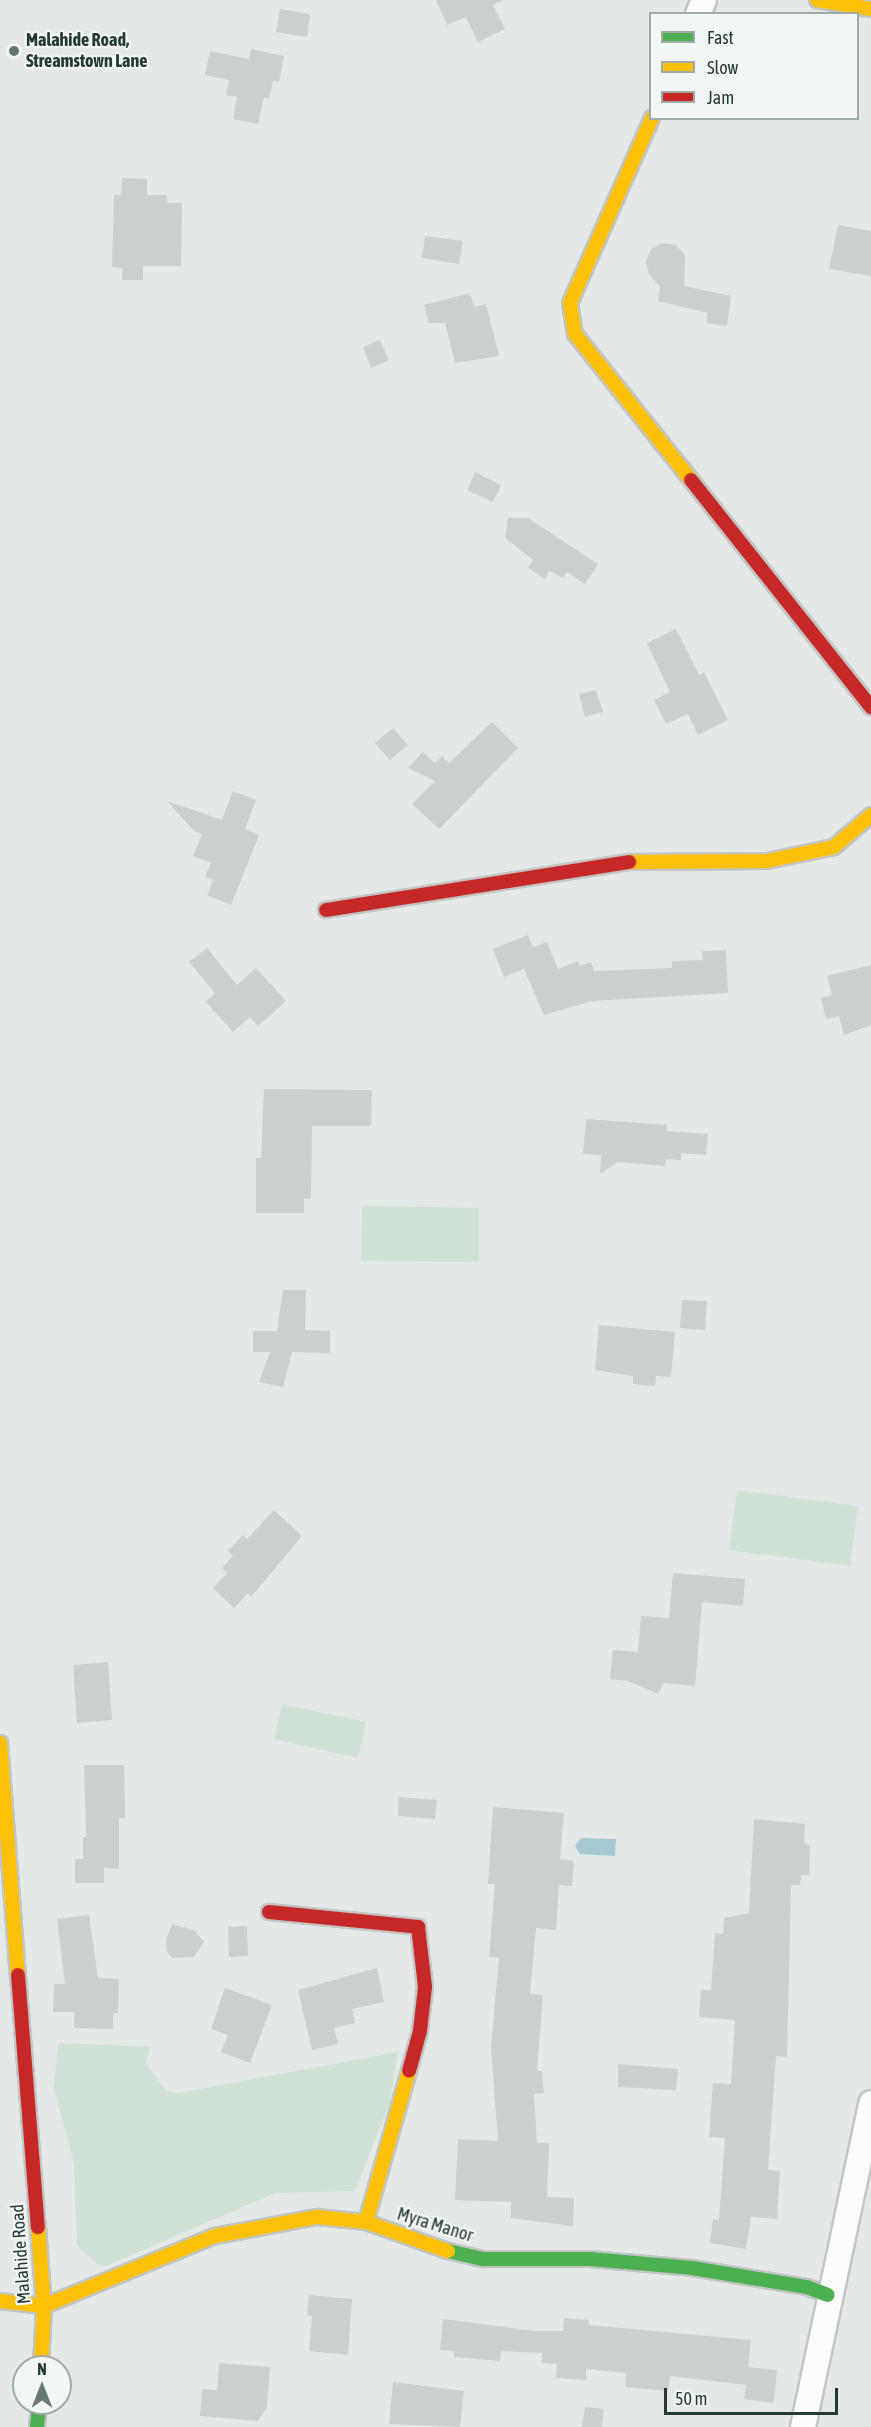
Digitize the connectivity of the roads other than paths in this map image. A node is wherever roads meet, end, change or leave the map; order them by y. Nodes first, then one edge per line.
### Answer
1 (817, 0) edge
2 (871, 9) edge
3 (651, 120) edge
4 (871, 707) edge
5 (871, 815) edge
6 (326, 910) dead end
7 (0, 1743) edge
8 (269, 1912) dead end
9 (871, 2103) edge
10 (366, 2222) junction
11 (828, 2295) junction
12 (0, 2301) edge
13 (44, 2306) junction
14 (42, 2355) edge
15 (803, 2427) edge

1 - 2 street
3 - 4 street
5 - 6 street
7 - 13 street, Malahide Road
8 - 10 street
9 - 11 street
10 - 11 street, Myra Manor
10 - 13 street, Myra Manor
11 - 15 street
12 - 13 street
13 - 14 street, Malahide Road

